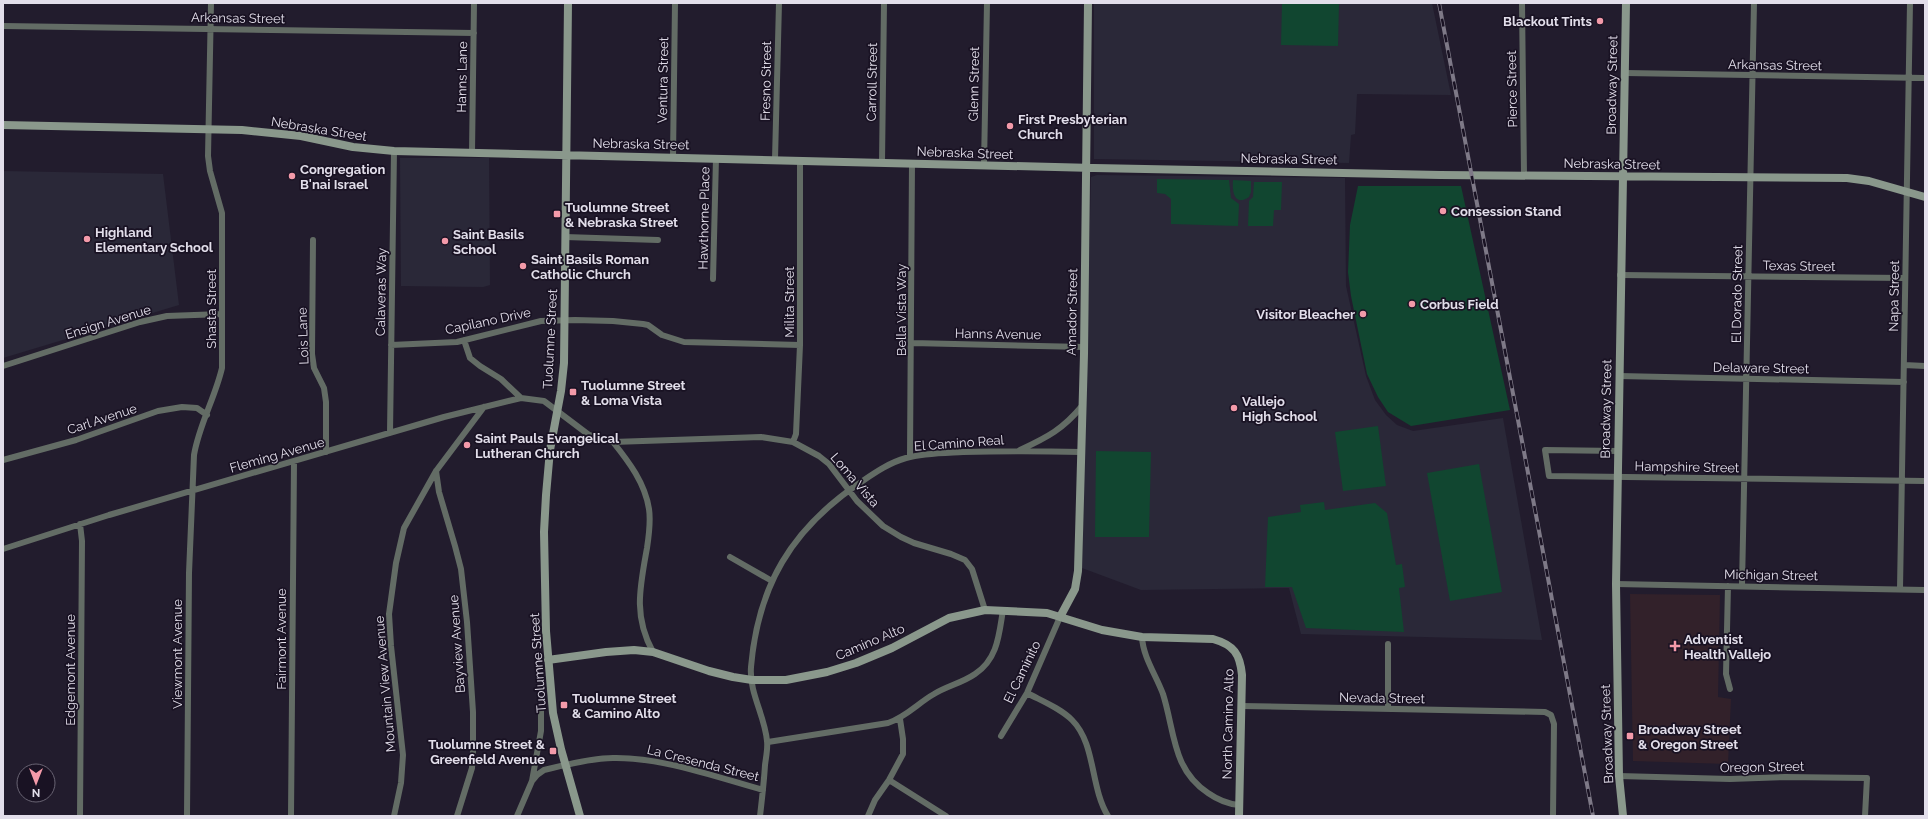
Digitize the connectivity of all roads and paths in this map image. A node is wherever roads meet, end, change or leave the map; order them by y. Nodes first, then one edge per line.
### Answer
1 (211, 3) edge
2 (474, 3) edge
3 (568, 3) edge
4 (675, 3) edge
5 (779, 3) edge
6 (884, 3) edge
7 (987, 3) edge
8 (1088, 3) edge
9 (1522, 3) edge
10 (1626, 3) edge
11 (1754, 3) edge
12 (1910, 3) edge
13 (3, 26) edge
14 (210, 29) junction
15 (474, 33) junction
16 (1625, 73) junction
17 (1752, 75) junction
18 (1908, 78) junction
19 (1925, 78) edge
20 (3, 125) edge
21 (209, 129) junction
22 (394, 151) junction
23 (472, 152) junction
24 (566, 154) junction
25 (672, 157) junction
26 (716, 158) junction
27 (775, 159) junction
28 (800, 160) junction
29 (882, 162) junction
30 (912, 163) junction
31 (984, 165) junction
32 (1085, 168) junction
33 (1524, 175) junction
34 (1623, 175) junction
35 (1750, 177) junction
36 (1907, 192) junction
37 (1925, 197) edge
38 (566, 237) junction
39 (313, 240) dead end
40 (658, 240) dead end
41 (1620, 275) junction
42 (1748, 276) junction
43 (1905, 278) junction
44 (713, 279) dead end
45 (222, 314) junction
46 (565, 320) junction
47 (464, 340) junction
48 (912, 343) junction
49 (391, 344) junction
50 (800, 345) junction
51 (1084, 347) junction
52 (3, 366) edge
53 (1904, 366) junction
54 (1925, 366) edge
55 (1619, 376) junction
56 (1746, 378) junction
57 (1904, 382) junction
58 (521, 398) junction
59 (484, 406) junction
60 (1082, 406) junction
61 (556, 411) junction
62 (207, 414) junction
63 (390, 433) junction
64 (613, 442) junction
65 (793, 442) junction
66 (1019, 450) junction
67 (1618, 451) junction
68 (326, 452) junction
69 (1081, 452) junction
70 (910, 457) junction
71 (3, 460) edge
72 (294, 462) junction
73 (436, 471) junction
74 (1618, 477) junction
75 (1744, 478) junction
76 (1902, 481) junction
77 (1925, 481) edge
78 (849, 490) junction
79 (192, 492) junction
80 (80, 524) junction
81 (3, 549) edge
82 (730, 557) dead end
83 (772, 581) junction
84 (1616, 584) junction
85 (1742, 585) junction
86 (1728, 586) junction
87 (1900, 589) junction
88 (1925, 590) edge
89 (985, 610) junction
90 (1003, 610) junction
91 (1060, 617) junction
92 (1142, 637) junction
93 (1198, 638) joint
94 (1388, 644) dead end
95 (653, 652) junction
96 (548, 660) junction
97 (752, 680) junction
98 (1730, 689) dead end
99 (1027, 692) junction
100 (1241, 706) junction
101 (1388, 709) junction
102 (541, 710) dead end
103 (900, 719) junction
104 (1001, 736) dead end
105 (768, 742) junction
106 (566, 766) junction
107 (1619, 776) junction
108 (888, 780) junction
109 (532, 781) junction
110 (763, 790) junction
111 (1239, 805) junction
112 (80, 816) edge
113 (187, 816) edge
114 (291, 816) edge
115 (394, 816) edge
116 (457, 816) edge
117 (517, 816) edge
118 (580, 816) edge
119 (760, 816) edge
120 (868, 816) edge
121 (946, 816) edge
122 (1108, 816) edge
123 (1239, 816) edge
124 (1553, 816) edge
125 (1623, 816) edge
126 (1865, 816) edge

1 - 14 street, Shasta Street
2 - 15 street, Hanns Lane
3 - 24 street, Tuolumne Street
4 - 25 street, Ventura Street
5 - 27 street, Fresno Street
6 - 29 street, Carroll Street
7 - 31 street, Glenn Street
8 - 32 street, Amador Street
9 - 33 street, Pierce Street
10 - 16 street, Broadway Street
11 - 17 street, El Dorado Street
12 - 18 street, Napa Street
13 - 14 street, Arkansas Street
14 - 15 street, Arkansas Street
14 - 21 street, Shasta Street
15 - 23 street, Hanns Lane
16 - 17 street, Arkansas Street
16 - 34 street, Broadway Street
17 - 18 street, Arkansas Street
17 - 35 street, El Dorado Street
18 - 19 street, Arkansas Street
18 - 36 street, Napa Street
20 - 21 street, Nebraska Street
21 - 22 street, Nebraska Street
21 - 45 street, Shasta Street
22 - 23 street, Nebraska Street
22 - 49 street, Calaveras Way
23 - 24 street, Nebraska Street
24 - 25 street, Nebraska Street
24 - 38 street, Tuolumne Street
25 - 26 street, Nebraska Street
26 - 27 street, Nebraska Street
26 - 44 street, Hawthorne Place
27 - 28 street, Nebraska Street
28 - 29 street, Nebraska Street
28 - 50 street, Milita Street
29 - 30 street, Nebraska Street
30 - 31 street, Nebraska Street
30 - 48 street, Bella Vista Way
31 - 32 street, Nebraska Street
32 - 33 street, Nebraska Street
32 - 51 street, Amador Street
33 - 34 street, Nebraska Street
34 - 35 street, Nebraska Street
34 - 41 street, Broadway Street
35 - 36 street, Nebraska Street
35 - 42 street, El Dorado Street
36 - 37 street, Nebraska Street
36 - 43 street, Napa Street
38 - 40 street
38 - 46 street, Tuolumne Street
39 - 68 street, Lois Lane
41 - 42 street, Texas Street
41 - 55 street, Broadway Street
42 - 43 street, Texas Street
42 - 56 street, El Dorado Street
43 - 53 street, Napa Street
45 - 52 street, Ensign Avenue
45 - 62 street, Shasta Street
46 - 47 street, Capilano Drive
46 - 50 street, Capilano Drive
46 - 61 street, Tuolumne Street
47 - 49 street, Capilano Drive
47 - 58 street
48 - 51 street, Hanns Avenue
48 - 70 street, Bella Vista Way
49 - 63 street, Calaveras Way
50 - 65 street, Milita Street
51 - 60 street, Amador Street
53 - 54 street
53 - 57 street, Napa Street
55 - 56 street, Delaware Street
55 - 67 street, Broadway Street
56 - 57 street, Delaware Street
56 - 75 street, El Dorado Street
57 - 76 street, Napa Street
58 - 59 street, Fleming Avenue
58 - 61 street, Fleming Avenue
59 - 63 street, Fleming Avenue
59 - 73 street, Mountain View Avenue
60 - 66 street
60 - 69 street, Amador Street
61 - 64 street, Loma Vista
61 - 96 street, Tuolumne Street
62 - 71 street, Carl Avenue
62 - 79 street, Shasta Street
63 - 68 street, Fleming Avenue
64 - 65 street, Loma Vista
64 - 95 street
65 - 78 street, Loma Vista
66 - 69 street, El Camino Real
66 - 70 street, El Camino Real
67 - 74 street, Broadway Street
67 - 74 street, Hampshire Street
68 - 72 street, Fleming Avenue
69 - 91 street, Amador Street
70 - 78 street, El Camino Real
72 - 79 street, Fleming Avenue
72 - 114 street, Fairmont Avenue
73 - 115 street, Mountain View Avenue
73 - 116 street, Bayview Avenue
74 - 75 street, Hampshire Street
74 - 84 street, Broadway Street
75 - 76 street, Hampshire Street
75 - 85 street, El Dorado Street
76 - 77 street, Hampshire Street
76 - 87 street, Napa Street
78 - 83 street, El Camino Real
78 - 89 street, Loma Vista
79 - 80 street, Fleming Avenue
79 - 113 street, Viewmont Avenue
80 - 81 street, Fleming Avenue
80 - 112 street, Edgemont Avenue
82 - 83 street
83 - 97 street, El Camino Real
84 - 86 street, Michigan Street
84 - 107 street, Broadway Street
85 - 86 street, Michigan Street
85 - 87 street, Michigan Street
86 - 98 street
87 - 88 street, Michigan Street
89 - 90 street, Camino Alto
89 - 97 street, Camino Alto
90 - 91 street, Camino Alto
90 - 103 street
91 - 92 street, Camino Alto
91 - 99 street, El Caminito
92 - 93 street, Camino Alto
92 - 111 street
93 - 100 street, North Camino Alto
94 - 101 street
95 - 96 street, Camino Alto
95 - 97 street, Camino Alto
96 - 106 street, Tuolumne Street
97 - 105 street, El Camino Real
99 - 104 street, El Caminito
99 - 122 street
100 - 101 street, Nevada Street
100 - 111 street, North Camino Alto
101 - 124 street, Nevada Street
102 - 109 street
103 - 105 street
103 - 108 street
105 - 110 street, El Camino Real
106 - 109 street, La Cresenda Street
106 - 110 street, La Cresenda Street
106 - 118 street, Tuolumne Street
107 - 125 street, Broadway Street
107 - 126 street, Oregon Street
108 - 120 street
108 - 121 street
109 - 117 street
110 - 119 street, El Camino Real
111 - 123 street, North Camino Alto

